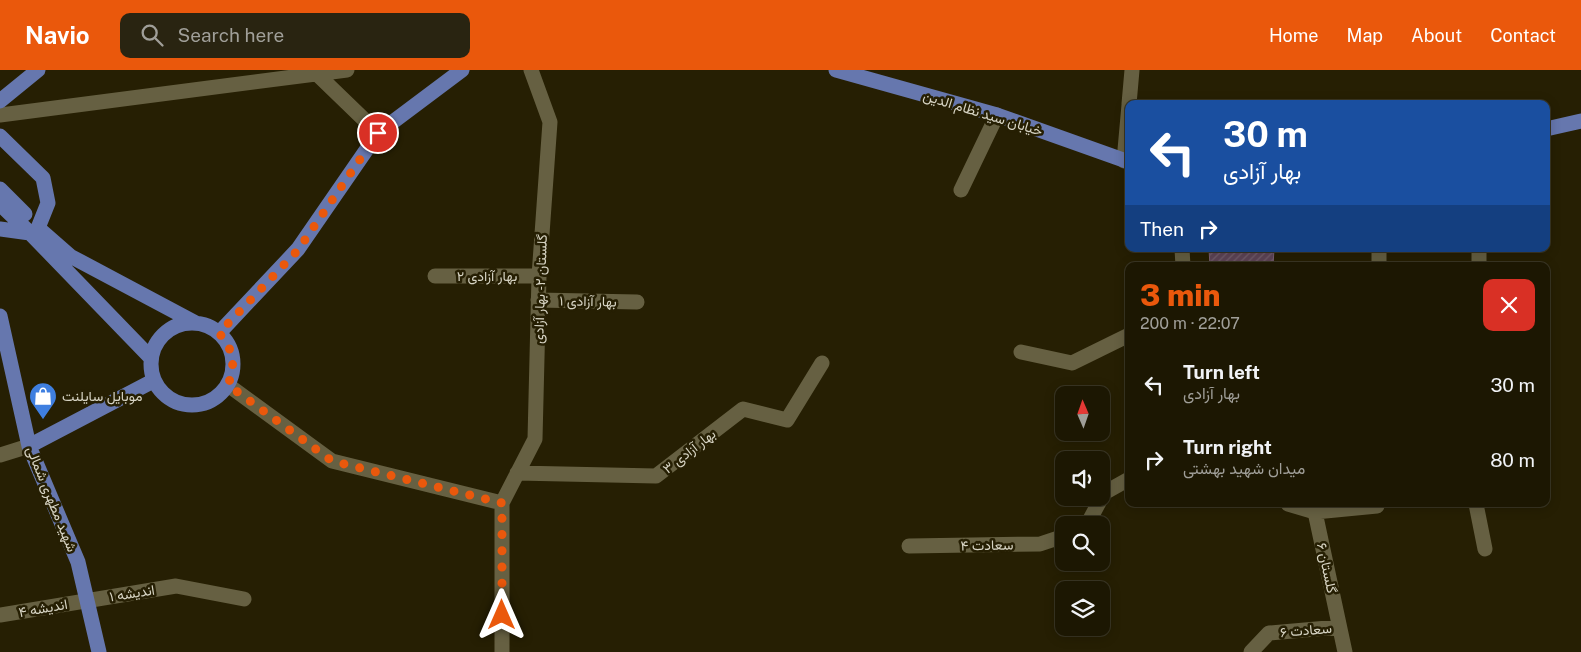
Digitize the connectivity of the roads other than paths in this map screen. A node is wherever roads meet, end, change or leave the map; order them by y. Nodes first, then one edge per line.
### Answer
1 (38, 70) edge
2 (347, 70) edge
3 (462, 70) edge
4 (531, 70) edge
5 (836, 70) edge
6 (1132, 70) edge
7 (316, 74) junction
8 (1129, 100) edge
9 (0, 101) edge
10 (0, 115) edge
11 (997, 115) junction
12 (1581, 122) edge
13 (1550, 128) edge
14 (378, 133) junction
15 (0, 136) edge
16 (1125, 162) edge
17 (0, 189) edge
18 (961, 190) dead end
19 (0, 204) edge
20 (0, 229) edge
21 (34, 230) junction
22 (435, 276) dead end
23 (538, 276) junction
24 (538, 300) junction
25 (637, 302) dead end
26 (0, 316) edge
27 (196, 323) junction
28 (219, 333) junction
29 (1125, 336) edge
30 (1020, 352) dead end
31 (150, 357) junction
32 (822, 363) dead end
33 (153, 381) junction
34 (228, 385) junction
35 (29, 446) junction
36 (0, 455) edge
37 (517, 473) junction
38 (1125, 480) edge
39 (502, 503) junction
40 (1298, 507) edge
41 (1367, 507) edge
42 (1477, 507) edge
43 (1315, 512) junction
44 (1092, 516) edge
45 (1055, 539) edge
46 (909, 546) dead end
47 (1485, 549) dead end
48 (244, 599) dead end
49 (87, 600) junction
50 (0, 615) edge
51 (1339, 627) junction
52 (99, 652) edge
53 (502, 652) edge
54 (1251, 652) edge
55 (1345, 652) edge

1 - 9 main road
2 - 7 street
3 - 14 main road
4 - 23 street, گلستان ۲ - بهار آزادی
5 - 11 main road, خیابان سید نظام الدین
6 - 8 street
7 - 10 street
7 - 14 street
11 - 16 main road, خیابان سید نظام الدین
11 - 18 street
12 - 13 main road
14 - 28 main road
15 - 21 main road
17 - 21 main road
19 - 21 main road
20 - 21 main road
21 - 27 main road
21 - 31 main road
22 - 23 street, بهار آزادی ۲
23 - 24 street, گلستان ۲ - بهار آزادی
24 - 25 street, بهار آزادی ۱
24 - 37 street, گلستان ۲ - بهار آزادی
26 - 35 main road, شهید مطهری شمالی
27 - 28 main road
27 - 31 main road
28 - 34 main road
29 - 30 street
31 - 33 main road
32 - 37 street, بهار آزادی ۳
33 - 34 main road
33 - 35 main road
34 - 39 street
35 - 36 street
35 - 49 main road, شهید مطهری شمالی
37 - 39 street, گلستان ۲ - بهار آزادی
38 - 44 street
39 - 53 street
40 - 43 street
41 - 43 street
42 - 47 street
43 - 51 street, گلستان ۶
45 - 46 street, سعادت ۴
48 - 49 street, اندیشه ۱
49 - 50 street, اندیشه ۴
49 - 52 main road, شهید مطهری شمالی
51 - 54 street, سعادت ۶
51 - 55 street, گلستان ۶

